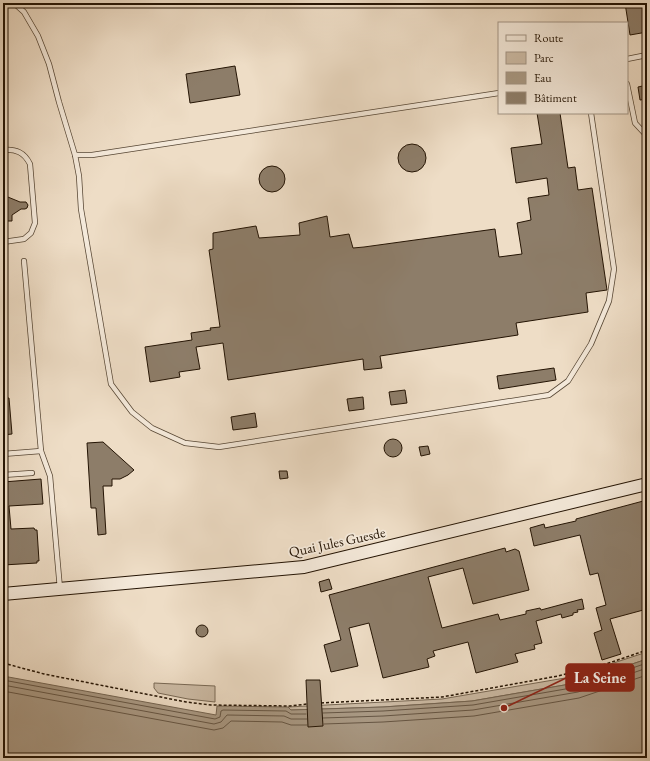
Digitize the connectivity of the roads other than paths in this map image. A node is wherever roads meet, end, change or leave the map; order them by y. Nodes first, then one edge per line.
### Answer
1 (14, 3) edge
2 (647, 55) edge
3 (628, 59) edge
4 (628, 89) edge
5 (498, 93) edge
6 (591, 114) edge
7 (647, 136) edge
8 (3, 150) edge
9 (76, 155) junction
10 (3, 242) edge
11 (24, 261) dead end
12 (41, 451) junction
13 (3, 454) edge
14 (32, 473) dead end
15 (3, 475) edge
16 (647, 484) edge
17 (60, 589) junction
18 (3, 594) edge

1 - 9 lane
2 - 3 lane
4 - 7 lane
5 - 9 lane
6 - 9 lane
8 - 10 lane
11 - 12 lane
12 - 13 lane
12 - 17 lane
14 - 15 lane
16 - 17 main road, Quai Jules Guesde
17 - 18 main road, Quai Jules Guesde

